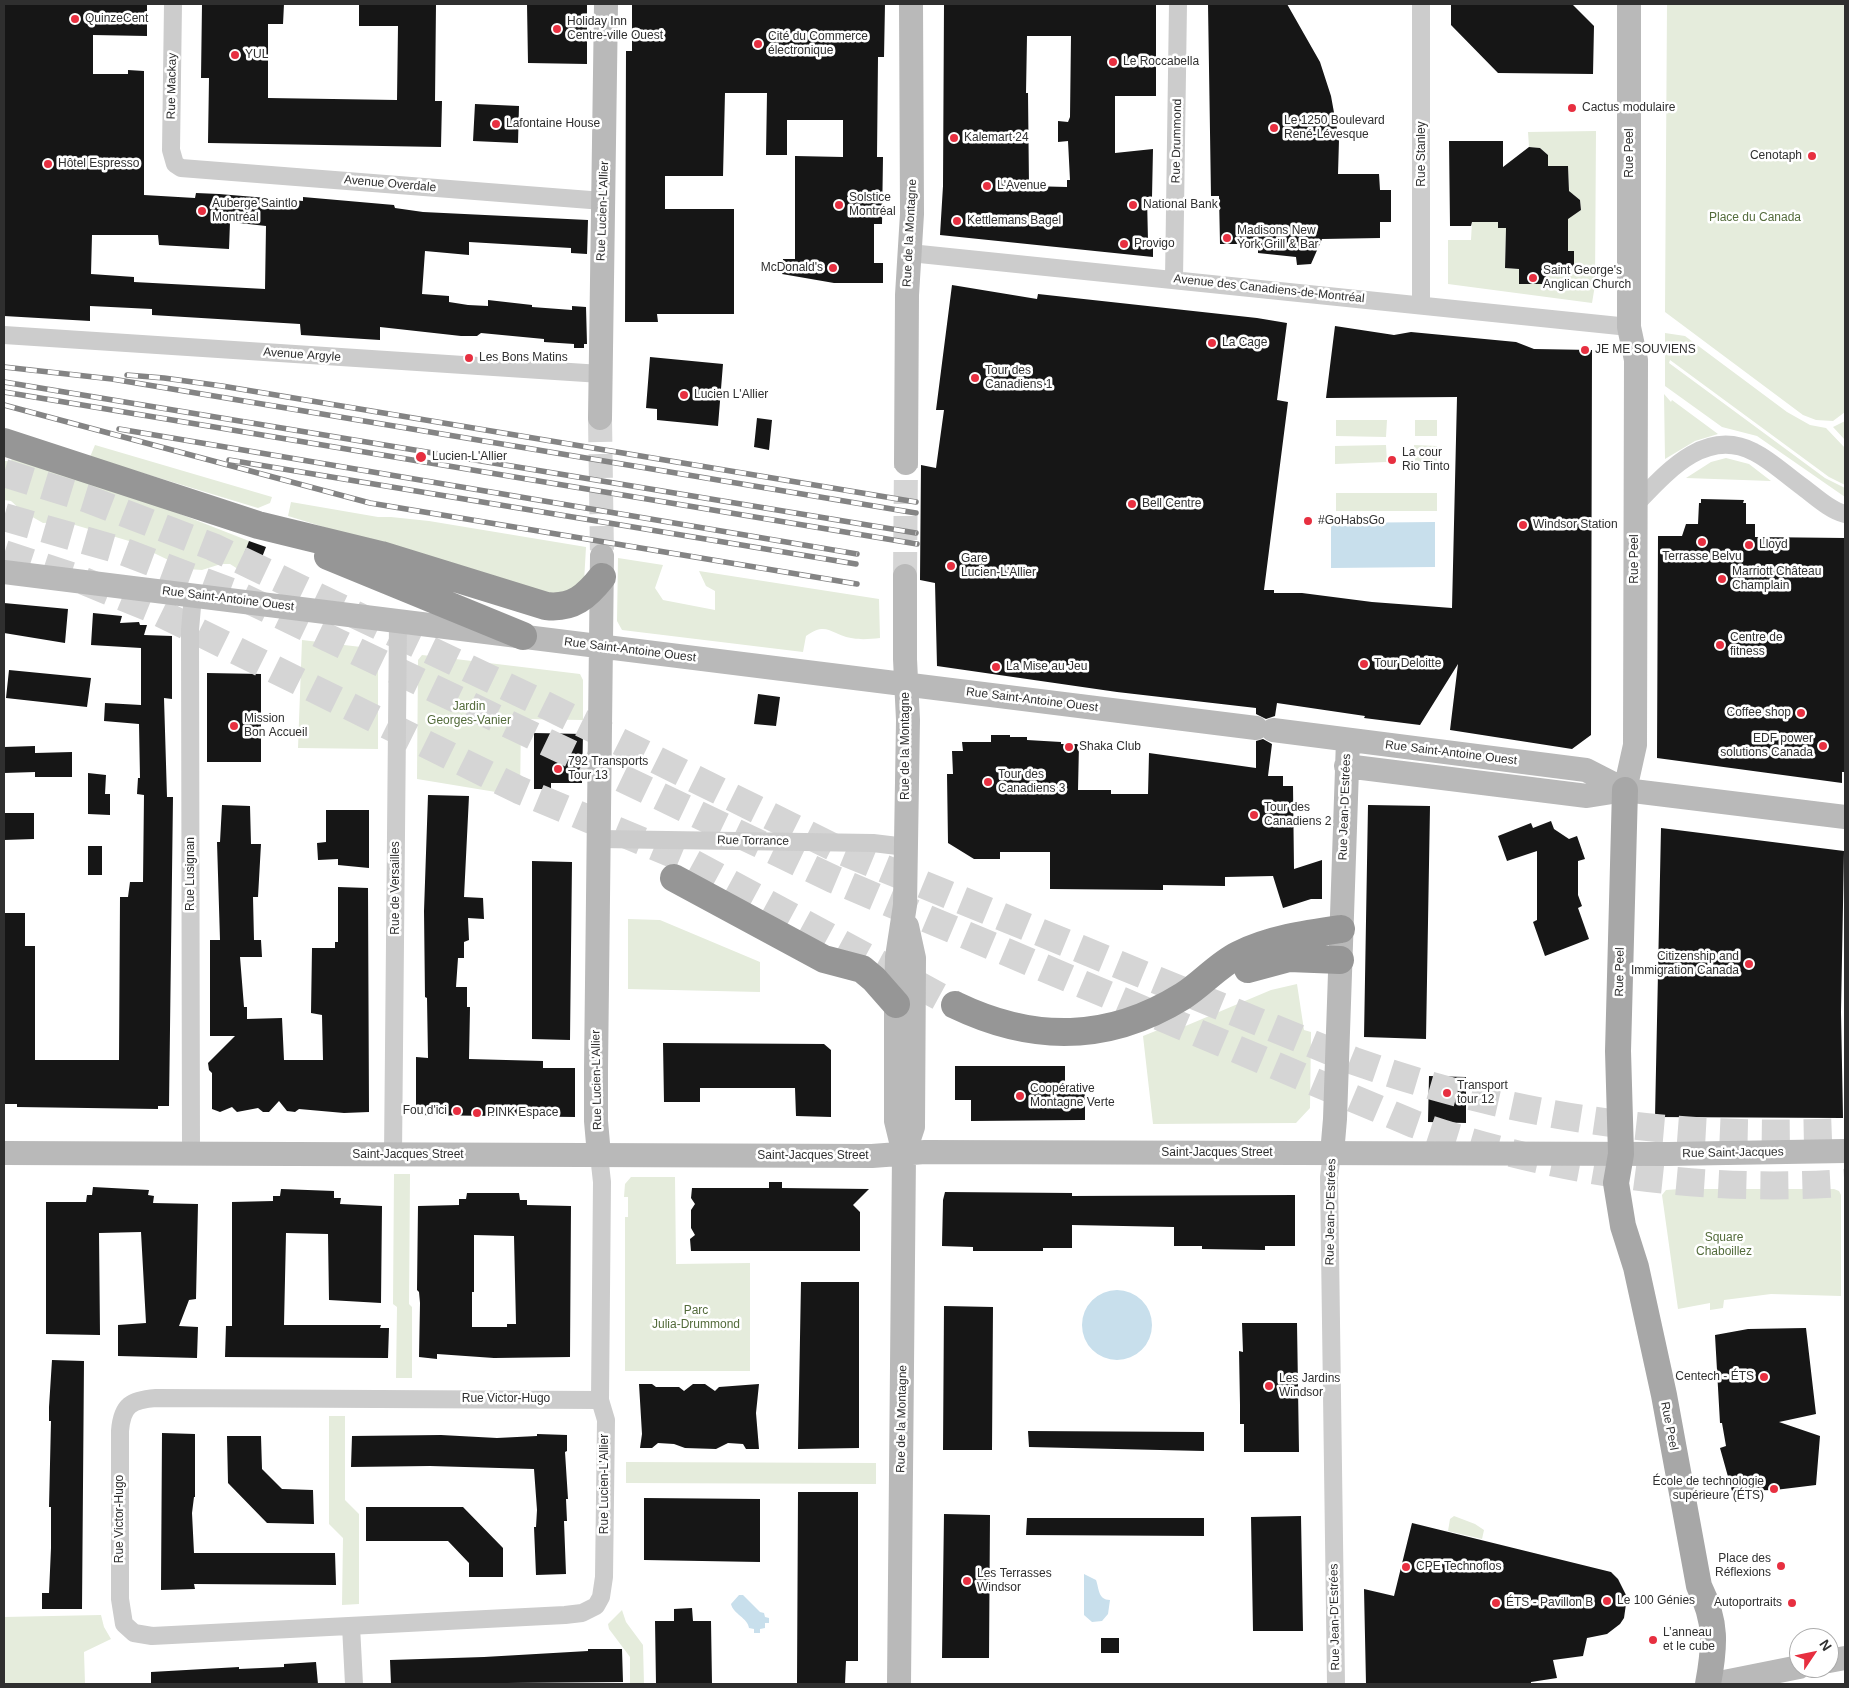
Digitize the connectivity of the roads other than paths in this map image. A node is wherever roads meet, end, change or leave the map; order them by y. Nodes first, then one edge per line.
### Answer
1 (173, 4) edge
2 (606, 4) edge
3 (912, 4) edge
4 (1178, 4) edge
5 (1421, 4) edge
6 (1630, 5) edge
7 (177, 166) joint
8 (603, 201) junction
9 (910, 253) junction
10 (1174, 279) junction
11 (1421, 304) junction
12 (1629, 327) junction
13 (4, 335) edge
14 (601, 374) junction
15 (600, 418) tunnel mouth
16 (9, 444) edge
17 (906, 463) tunnel mouth
18 (1634, 506) junction
19 (1845, 514) edge
20 (258, 525) junction
21 (602, 567) joint
22 (4, 572) edge
23 (905, 576) tunnel mouth
24 (193, 595) junction
25 (398, 621) junction
26 (523, 636) junction
27 (601, 647) junction
28 (906, 684) junction
29 (1348, 740) junction
30 (1346, 766) junction
31 (1625, 790) junction
32 (1845, 817) edge
33 (599, 839) junction
34 (906, 847) junction
35 (674, 878) dead end
36 (905, 917) junction
37 (1341, 929) junction
38 (1340, 960) junction
39 (1190, 991) junction
40 (896, 1004) junction
41 (956, 1005) tunnel mouth
42 (1845, 1151) edge
43 (4, 1154) edge
44 (191, 1154) junction
45 (599, 1154) junction
46 (904, 1154) junction
47 (1332, 1154) junction
48 (1621, 1154) junction
49 (394, 1155) junction
50 (600, 1400) junction
51 (599, 1602) joint
52 (351, 1626) junction
53 (1789, 1669) edge
54 (354, 1684) edge
55 (899, 1684) edge
56 (1336, 1684) edge
57 (1708, 1684) edge
58 (1714, 1684) edge

1 - 7 street, Rue Mackay
2 - 8 main road, Rue Lucien-L'Allier
3 - 9 main road, Rue de la Montagne
4 - 10 street, Rue Drummond
5 - 11 street, Rue Stanley
6 - 12 main road, Rue Peel
7 - 8 street, Avenue Overdale
8 - 14 main road, Rue Lucien-L'Allier
9 - 10 street, Avenue des Canadiens-de-Montréal
9 - 17 main road, Rue de la Montagne
10 - 11 street, Avenue des Canadiens-de-Montréal
11 - 12 street, Avenue des Canadiens-de-Montréal
12 - 18 main road, Rue Peel
12 - 31 main road, Rue Peel
13 - 14 street, Avenue Argyle
14 - 15 main road, Rue Lucien-L'Allier
16 - 20 highway
18 - 19 street
18 - 31 main road, Rue Peel
20 - 21 highway
20 - 26 highway
21 - 27 main road, Rue Lucien-L'Allier
22 - 24 main road, Rue Saint-Antoine Ouest
23 - 28 main road, Rue de la Montagne
24 - 25 main road, Rue Saint-Antoine Ouest
24 - 44 street, Rue Lusignan
25 - 26 main road, Rue Saint-Antoine Ouest
25 - 49 street, Rue de Versailles
26 - 27 main road, Rue Saint-Antoine Ouest
27 - 28 main road, Rue Saint-Antoine Ouest
27 - 33 main road, Rue Lucien-L'Allier
28 - 29 main road, Rue Saint-Antoine Ouest
28 - 34 main road, Rue de la Montagne
29 - 30 main road, Rue Jean-D'Estrées
29 - 31 main road, Rue Saint-Antoine Ouest
30 - 31 main road, Rue Saint-Antoine Ouest
30 - 37 main road, Rue Jean-D'Estrées
31 - 32 main road, Rue Saint-Antoine Ouest
31 - 48 main road, Rue Peel
33 - 34 street, Rue Torrance
33 - 45 main road, Rue Lucien-L'Allier
34 - 36 main road, Rue de la Montagne
35 - 40 highway
36 - 40 main road, Rue de la Montagne
36 - 46 main road, Rue de la Montagne
37 - 38 main road, Rue Jean-D'Estrées
37 - 39 highway
38 - 39 highway
38 - 47 main road, Rue Jean-D'Estrées
39 - 41 highway
40 - 46 main road, Rue de la Montagne
42 - 48 main road, Rue Saint-Jacques
43 - 44 main road, Saint-Jacques Street
44 - 49 main road, Saint-Jacques Street
45 - 46 main road, Saint-Jacques Street
45 - 49 main road, Saint-Jacques Street
45 - 50 street, Rue Lucien-L'Allier
46 - 47 main road, Saint-Jacques Street
46 - 55 main road, Rue de la Montagne
47 - 48 main road, Saint-Jacques Street
47 - 56 street, Rue Jean-D'Estrées
48 - 57 main road, Rue Peel
50 - 51 street, Rue Lucien-L'Allier
50 - 52 street, Rue Victor-Hugo
51 - 52 street, Rue Victor-Hugo
52 - 54 street
53 - 58 main road

